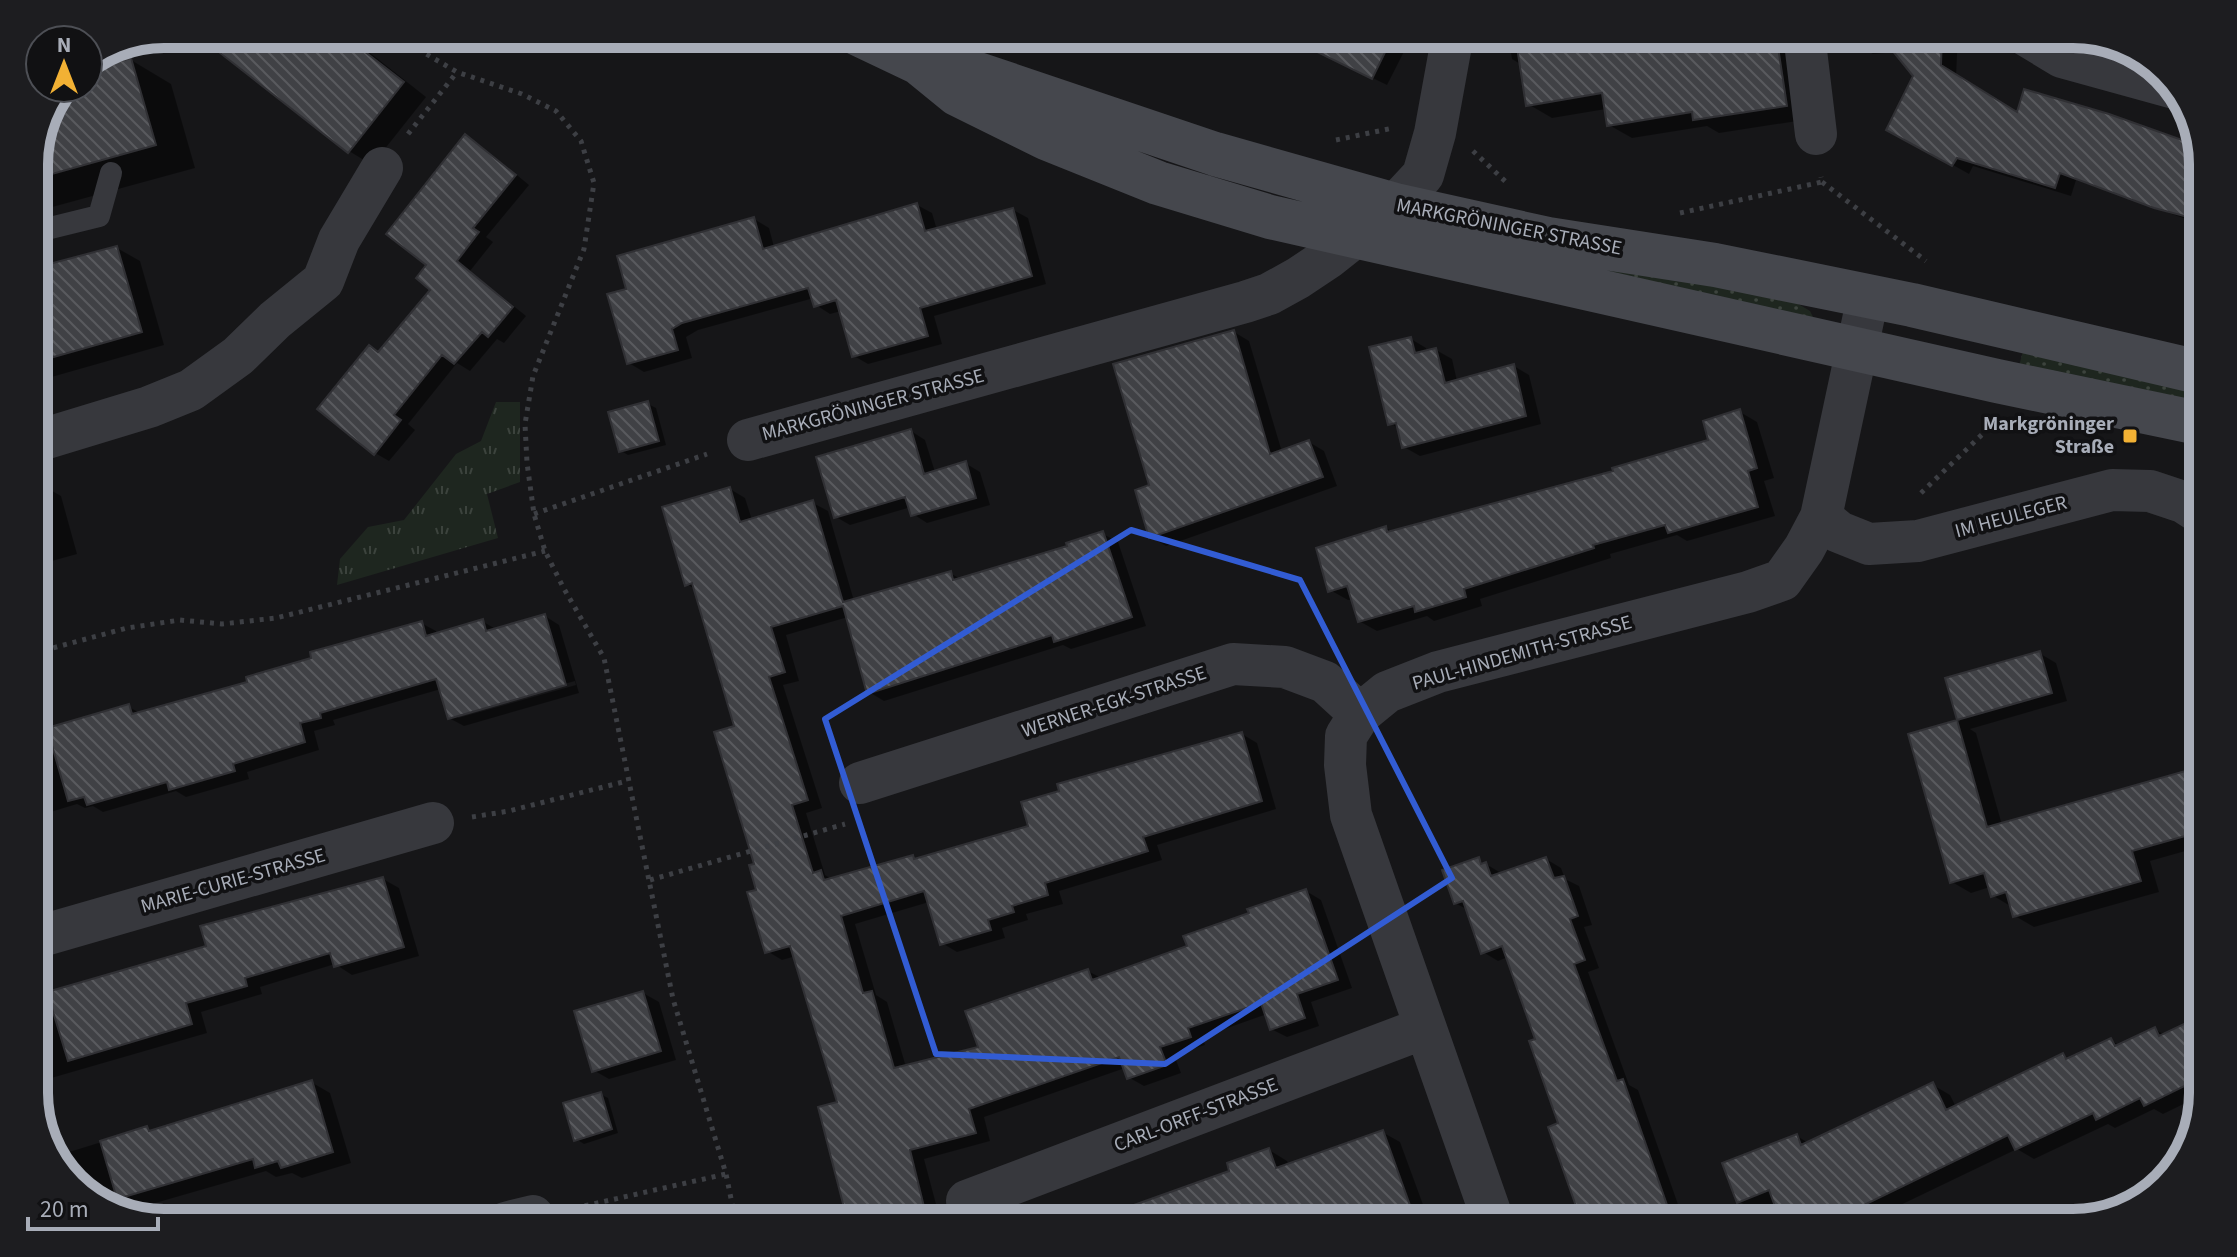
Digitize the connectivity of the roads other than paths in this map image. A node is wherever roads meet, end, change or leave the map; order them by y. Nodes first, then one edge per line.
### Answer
1 (887, 48) edge
2 (1450, 48) edge
3 (1806, 48) edge
4 (2047, 48) edge
5 (919, 63) junction
6 (2155, 83) edge
7 (1816, 134) road end
8 (382, 168) road end
9 (111, 173) dead end
10 (1395, 205) junction
11 (48, 229) edge
12 (1353, 235) junction
13 (1868, 297) junction
14 (1857, 348) junction
15 (2189, 370) edge
16 (2189, 421) edge
17 (48, 438) edge
18 (748, 440) road end
19 (2189, 506) edge
20 (1821, 517) junction
21 (1360, 714) junction
22 (860, 783) road end
23 (433, 823) road end
24 (48, 934) edge
25 (1424, 1028) junction
26 (967, 1201) dead end
27 (1489, 1209) edge

1 - 5 street, MARKGRÖNINGER STRASSE
2 - 10 street
3 - 7 street
4 - 6 street
5 - 10 street, MARKGRÖNINGER STRASSE
5 - 12 street, MARKGRÖNINGER STRASSE
8 - 17 street
9 - 11 lane
10 - 12 street
10 - 13 street, MARKGRÖNINGER STRASSE
12 - 14 street, MARKGRÖNINGER STRASSE
12 - 18 street, MARKGRÖNINGER STRASSE
13 - 14 street, PAUL-HINDEMITH-STRASSE
13 - 15 street, MARKGRÖNINGER STRASSE
14 - 16 street, MARKGRÖNINGER STRASSE
14 - 20 street, PAUL-HINDEMITH-STRASSE
19 - 20 street, IM HEULEGER
20 - 21 street, PAUL-HINDEMITH-STRASSE
21 - 22 street, WERNER-EGK-STRASSE
21 - 25 street
23 - 24 street, MARIE-CURIE-STRASSE
25 - 26 street, CARL-ORFF-STRASSE
25 - 27 street

